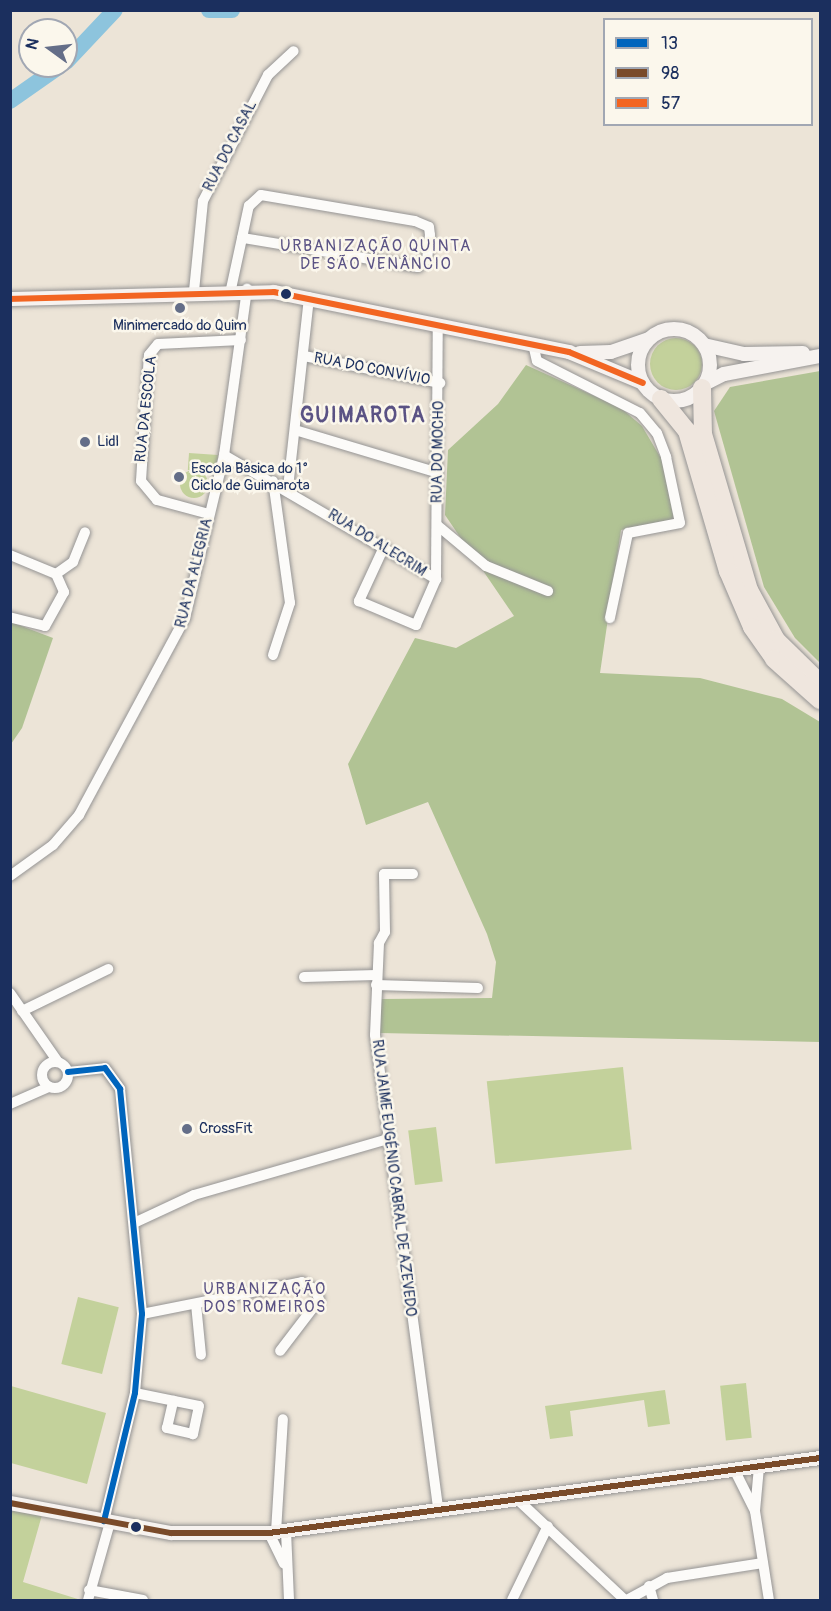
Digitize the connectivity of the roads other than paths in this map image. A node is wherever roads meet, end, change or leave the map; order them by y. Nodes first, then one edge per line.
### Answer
1 (294, 51) dead end
2 (242, 238) junction
3 (247, 289) junction
4 (231, 290) junction
5 (194, 291) junction
6 (309, 297) junction
7 (10, 299) edge
8 (438, 324) junction
9 (652, 337) junction
10 (241, 340) junction
11 (533, 344) junction
12 (704, 345) junction
13 (569, 352) junction
14 (820, 354) edge
15 (304, 356) junction
16 (440, 382) junction
17 (643, 382) junction
18 (704, 386) junction
19 (661, 399) junction
20 (295, 430) junction
21 (224, 455) junction
22 (438, 473) junction
23 (273, 482) junction
24 (288, 488) junction
25 (209, 514) junction
26 (437, 525) junction
27 (85, 532) dead end
28 (384, 547) junction
29 (10, 555) edge
30 (56, 574) junction
31 (436, 579) junction
32 (548, 591) dead end
33 (10, 617) edge
34 (610, 618) dead end
35 (273, 656) dead end
36 (820, 683) edge
37 (820, 700) edge
38 (413, 874) dead end
39 (10, 876) edge
40 (108, 969) dead end
41 (304, 977) dead end
42 (376, 980) junction
43 (478, 988) dead end
44 (10, 993) edge
45 (22, 1011) junction
46 (45, 1044) junction
47 (58, 1062) junction
48 (43, 1070) junction
49 (68, 1072) junction
50 (49, 1087) junction
51 (31, 1092) junction
52 (10, 1104) edge
53 (388, 1139) junction
54 (134, 1223) junction
55 (196, 1304) junction
56 (142, 1314) junction
57 (280, 1351) dead end
58 (201, 1355) dead end
59 (135, 1393) junction
60 (173, 1401) dead end
61 (283, 1419) dead end
62 (820, 1458) edge
63 (759, 1467) junction
64 (735, 1470) junction
65 (517, 1499) junction
66 (10, 1503) edge
67 (438, 1510) junction
68 (755, 1511) junction
69 (107, 1522) junction
70 (548, 1526) junction
71 (277, 1532) junction
72 (763, 1563) junction
73 (284, 1564) junction
74 (649, 1586) junction
75 (89, 1595) edge
76 (630, 1599) edge
77 (143, 1600) edge
78 (289, 1600) edge
79 (512, 1600) edge
80 (654, 1600) edge
81 (769, 1600) edge

1 - 5 street, RUA DO CASAL
2 - 2 street
2 - 4 street
3 - 4 main road
3 - 6 main road
3 - 10 street, RUA DA ALEGRIA
4 - 5 main road
5 - 7 main road
6 - 8 main road
6 - 15 street
8 - 11 main road
8 - 16 street, RUA DO MOCHO
9 - 12 main road
9 - 13 main road
9 - 17 main road
10 - 21 street, RUA DA ALEGRIA
10 - 25 street, RUA DA ESCOLA
11 - 13 main road
11 - 34 street
12 - 14 main road
12 - 18 main road
13 - 17 main road
14 - 18 main road
15 - 16 street, RUA DO CONVÍVIO
15 - 20 street
16 - 22 street, RUA DO MOCHO
17 - 19 main road
18 - 19 main road
18 - 36 highway
19 - 37 highway
20 - 22 street
20 - 24 street
21 - 23 street, RUA DO ALECRIM
21 - 25 street, RUA DA ALEGRIA
22 - 26 street, RUA DO MOCHO
23 - 24 street, RUA DO ALECRIM
23 - 35 street
24 - 28 street, RUA DO ALECRIM
25 - 39 street, RUA DA ALEGRIA
26 - 31 street, RUA DO MOCHO
26 - 32 street
27 - 30 street
28 - 31 street, RUA DO ALECRIM
28 - 31 street
29 - 30 street
30 - 33 street
38 - 42 street, RUA JAIME EUGÉNIO CABRAL DE AZEVEDO
40 - 45 street
41 - 42 street
42 - 43 street
42 - 53 street, RUA JAIME EUGÉNIO CABRAL DE AZEVEDO
44 - 45 street
45 - 46 street
46 - 47 street
46 - 48 street
47 - 48 street
47 - 49 street
48 - 50 street
48 - 51 street
49 - 50 street
49 - 54 street
50 - 51 street
51 - 52 street
53 - 54 street
53 - 67 street, RUA JAIME EUGÉNIO CABRAL DE AZEVEDO
54 - 56 street
55 - 56 street
55 - 57 street
55 - 58 street
56 - 59 street
59 - 60 street
59 - 69 street
61 - 71 street
62 - 63 main road
63 - 64 main road
63 - 68 street
64 - 65 main road
64 - 68 street
65 - 67 main road
65 - 70 street
66 - 69 main road
67 - 71 main road
68 - 72 street
69 - 71 main road
69 - 75 street
70 - 76 street
70 - 79 street
71 - 73 street
71 - 73 street
72 - 74 street
72 - 81 street
73 - 78 street
74 - 76 street
74 - 80 street
75 - 77 street

